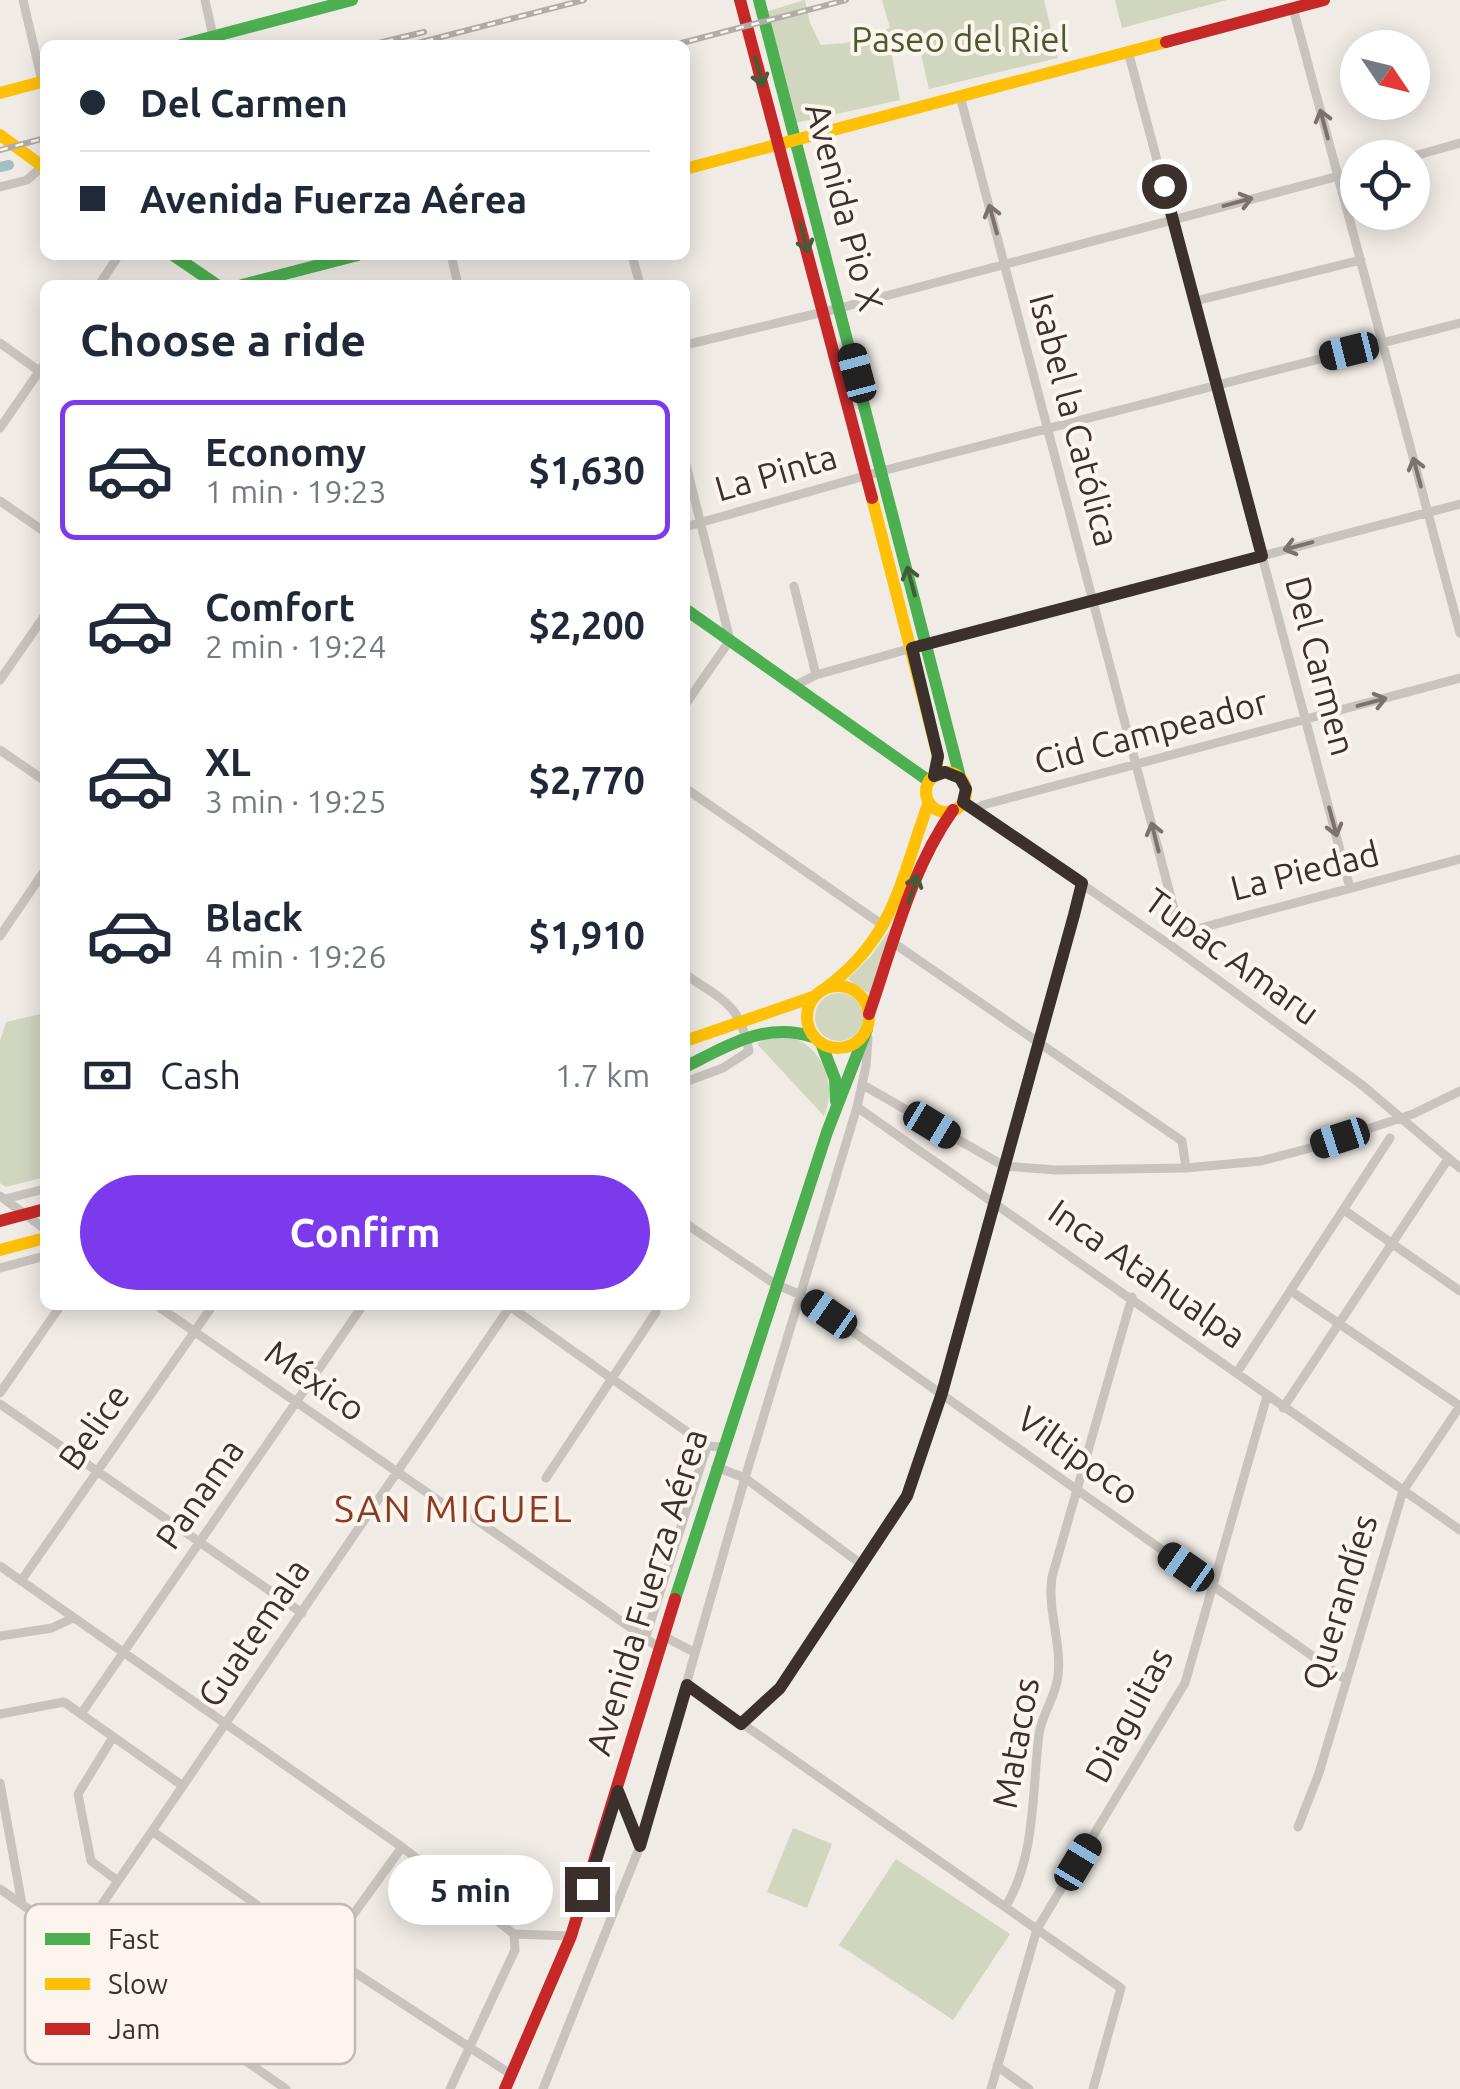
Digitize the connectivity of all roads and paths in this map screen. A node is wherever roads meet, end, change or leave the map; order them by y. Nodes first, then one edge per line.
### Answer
1 (22, 0) edge
2 (204, 0) edge
3 (352, 0) edge
4 (740, 0) edge
5 (759, 0) edge
6 (1324, 0) edge
7 (1293, 8) junction
8 (214, 36) junction
9 (199, 40) edge
10 (1128, 52) junction
11 (40, 66) edge
12 (40, 82) edge
13 (0, 92) edge
14 (960, 96) junction
15 (0, 136) edge
16 (795, 139) junction
17 (778, 144) junction
18 (1460, 144) edge
19 (1430, 152) edge
20 (40, 164) edge
21 (690, 168) edge
22 (40, 170) edge
23 (1338, 176) junction
24 (0, 186) edge
25 (1173, 220) junction
26 (180, 260) edge
27 (339, 260) edge
28 (1360, 260) junction
29 (1004, 265) junction
30 (210, 280) edge
31 (261, 280) edge
32 (1195, 301) junction
33 (840, 308) junction
34 (824, 312) junction
35 (1460, 322) edge
36 (1382, 342) junction
37 (0, 343) edge
38 (690, 344) edge
39 (40, 365) edge
40 (40, 369) edge
41 (1217, 385) junction
42 (0, 428) edge
43 (1049, 429) junction
44 (882, 471) junction
45 (868, 475) junction
46 (690, 480) edge
47 (0, 501) edge
48 (1460, 504) edge
49 (1428, 512) junction
50 (701, 523) junction
51 (690, 526) edge
52 (40, 529) edge
53 (1262, 556) junction
54 (794, 586) dead end
55 (1093, 600) junction
56 (690, 612) edge
57 (40, 626) edge
58 (1460, 633) edge
59 (730, 640) junction
60 (928, 644) junction
61 (912, 648) junction
62 (816, 675) junction
63 (1460, 678) edge
64 (0, 680) edge
65 (794, 686) junction
66 (690, 698) edge
67 (1305, 720) junction
68 (0, 750) edge
69 (1136, 764) junction
70 (40, 778) edge
71 (932, 778) junction
72 (960, 778) junction
73 (690, 791) edge
74 (929, 802) junction
75 (963, 807) junction
76 (1460, 860) edge
77 (40, 877) edge
78 (1082, 883) junction
79 (1350, 888) junction
80 (884, 926) junction
81 (1180, 932) junction
82 (1, 933) edge
83 (895, 944) junction
84 (1170, 945) junction
85 (690, 978) edge
86 (827, 988) junction
87 (814, 997) junction
88 (868, 1023) junction
89 (744, 1030) junction
90 (690, 1040) edge
91 (818, 1041) junction
92 (1040, 1043) junction
93 (690, 1063) edge
94 (690, 1080) edge
95 (863, 1085) junction
96 (1460, 1090) edge
97 (858, 1106) junction
98 (836, 1108) junction
99 (1402, 1118) junction
100 (1390, 1138) dead end
101 (1448, 1159) junction
102 (1004, 1166) junction
103 (1186, 1168) junction
104 (1460, 1168) edge
105 (40, 1190) edge
106 (2, 1197) edge
107 (994, 1200) junction
108 (40, 1210) edge
109 (1344, 1210) junction
110 (26, 1214) junction
111 (0, 1221) edge
112 (40, 1224) edge
113 (690, 1226) edge
114 (40, 1239) edge
115 (1393, 1244) junction
116 (0, 1250) edge
117 (40, 1257) edge
118 (0, 1268) edge
119 (776, 1284) junction
120 (1291, 1290) junction
121 (1460, 1291) edge
122 (801, 1295) junction
123 (1132, 1297) junction
124 (57, 1310) edge
125 (163, 1310) edge
126 (209, 1310) edge
127 (360, 1310) edge
128 (507, 1310) edge
129 (517, 1310) edge
130 (656, 1312) dead end
131 (1339, 1323) junction
132 (194, 1331) junction
133 (1238, 1371) junction
134 (613, 1378) junction
135 (0, 1393) edge
136 (942, 1393) junction
137 (1268, 1396) junction
138 (296, 1402) junction
139 (0, 1404) edge
140 (1460, 1406) edge
141 (1283, 1408) junction
142 (715, 1447) junction
143 (716, 1467) junction
144 (98, 1471) junction
145 (396, 1471) junction
146 (546, 1478) dead end
147 (745, 1478) junction
148 (1078, 1491) junction
149 (1403, 1491) junction
150 (442, 1503) dead end
151 (468, 1514) dead end
152 (1460, 1530) edge
153 (200, 1542) junction
154 (861, 1564) junction
155 (0, 1566) edge
156 (22, 1581) junction
157 (1214, 1586) junction
158 (302, 1613) junction
159 (73, 1618) junction
160 (0, 1636) edge
161 (644, 1639) junction
162 (663, 1643) junction
163 (124, 1652) junction
164 (694, 1652) junction
165 (1345, 1679) junction
166 (687, 1685) junction
167 (0, 1714) edge
168 (81, 1714) junction
169 (227, 1722) junction
170 (741, 1724) junction
171 (114, 1737) junction
172 (0, 1782) edge
173 (183, 1786) junction
174 (618, 1791) junction
175 (1298, 1827) dead end
176 (152, 1831) junction
177 (640, 1846) junction
178 (402, 1847) junction
179 (118, 1881) junction
180 (0, 1889) edge
181 (22, 1904) junction
182 (102, 1904) edge
183 (256, 1904) edge
184 (25, 1906) edge
185 (1006, 1906) junction
186 (355, 1912) edge
187 (1037, 1928) junction
188 (514, 1934) junction
189 (572, 1936) junction
190 (355, 1973) edge
191 (469, 2048) junction
192 (249, 2064) edge
193 (997, 2066) junction
194 (512, 2075) junction
195 (286, 2089) edge
196 (450, 2089) edge
197 (505, 2089) edge
198 (543, 2089) edge
199 (991, 2089) edge
200 (1029, 2089) edge
201 (1093, 2089) edge

1 - 11 street
2 - 8 street
3 - 8 main road
4 -> 17 main road, Avenida Pio X
5 - 16 main road, Avenida Pio X
6 - 7 main road
7 - 10 main road
23 -> 7 street
8 - 9 main road
10 - 14 main road
10 - 25 street, Del Carmen
12 - 13 main road
14 - 16 main road
29 -> 14 street, Isabel la Católica
15 - 20 main road
16 - 17 main road
16 - 33 main road, Avenida Pio X
17 - 21 main road
17 -> 34 main road, Avenida Pio X
18 - 19 street
22 - 24 street
25 -> 23 street
23 - 28 street
25 - 29 street
25 - 32 street, Del Carmen
26 - 30 main road
27 - 31 main road
28 - 32 street
28 - 36 street
29 - 33 street
29 - 43 street, Isabel la Católica
32 - 41 street, Del Carmen
33 - 34 street
33 - 44 main road, Avenida Pio X
34 - 38 street
34 - 45 main road, Avenida Pio X
35 - 36 street, La Pinta
36 - 41 street, La Pinta
49 -> 36 street
37 - 39 street
40 - 42 street
41 - 43 street, La Pinta
41 - 53 street, Del Carmen
43 - 44 street, La Pinta
43 - 55 street, Isabel la Católica
44 - 45 street, La Pinta
60 -> 44 main road, Avenida Pio X
45 - 50 street, La Pinta
45 - 61 main road, Avenida Pio X
46 - 50 street
47 - 52 street
48 - 49 street
49 -> 53 street
49 - 58 street
50 - 51 street, La Pinta
50 - 59 street
53 - 55 street
53 - 67 street, Del Carmen
54 - 62 street
55 - 60 street
55 - 69 street, Isabel la Católica
56 - 59 main road
57 - 64 street
59 - 65 main road
59 - 66 street
60 - 61 street
60 - 72 main road, Avenida Pio X
61 - 62 street
61 - 71 main road, Avenida Pio X
62 - 65 street
67 -> 63 street, Cid Campeador
65 - 71 main road
67 - 69 street, Cid Campeador
67 -> 79 street, Del Carmen
68 - 70 street
69 - 75 street, Cid Campeador
81 -> 69 street, Isabel la Católica
71 - 72 main road
71 - 74 main road
72 - 75 main road
73 - 80 street
74 - 75 main road
74 - 80 main road
75 - 78 street, Tupac Amaru
83 -> 75 main road, Avenida Fuerza Aérea
76 - 79 street, La Piedad
77 - 82 street
78 - 84 street, Tupac Amaru
78 - 92 street
79 - 81 street, La Piedad
80 - 86 main road
81 - 84 street
83 - 88 main road, Avenida Fuerza Aérea
83 - 92 street
84 - 99 street, Tupac Amaru
85 - 89 street
86 - 87 main road
86 - 88 main road
87 - 89 main road
87 - 91 main road
88 - 91 main road
88 - 95 street
88 - 98 main road, Avenida Fuerza Aérea
89 - 90 main road
89 - 91 main road
89 - 93 main road
89 - 94 street
91 - 98 main road
92 - 102 street
92 - 103 street
95 - 97 street
95 - 102 street
96 - 99 street
97 - 107 street, Inca Atahualpa
97 - 122 street
98 - 119 main road, Avenida Fuerza Aérea
99 - 101 street, Tupac Amaru
99 - 103 street
100 - 109 street
101 - 104 street, Tupac Amaru
101 - 115 street
102 - 103 street
102 - 107 street
105 - 106 street
106 - 110 street
107 - 123 street, Inca Atahualpa
107 - 136 street
108 - 110 main road
109 - 115 street
109 - 120 street
110 - 111 main road
110 - 112 street
113 - 119 street, Viltipoco
114 - 116 main road
115 - 121 street
115 - 131 street
117 - 118 street
119 - 122 street, Viltipoco
119 - 142 main road, Avenida Fuerza Aérea
120 - 131 street
120 - 133 street
122 - 136 street, Viltipoco
122 - 147 street
123 - 133 street, Inca Atahualpa
123 - 148 street, Matacos
124 - 135 street
125 - 132 street, México
126 - 132 street, Belice
127 - 138 street, Panama
128 - 145 street, Guatemala
129 - 134 street
130 - 134 street
131 - 140 street
131 - 141 street
132 - 138 street, México
132 - 144 street, Belice
133 - 137 street, Inca Atahualpa
134 - 142 street
134 - 146 street
136 - 148 street, Viltipoco
136 - 154 street
137 - 141 street, Inca Atahualpa
137 - 157 street, Diaguitas
138 - 145 street, México
138 - 153 street, Panama
139 - 144 street
140 - 149 street, Querandíes
141 - 149 street, Inca Atahualpa
142 - 143 main road, Avenida Fuerza Aérea
142 - 161 street
143 - 147 street
143 - 162 main road, Avenida Fuerza Aérea
144 - 153 street
144 - 156 street, Belice
145 - 150 street, México
145 - 158 street, Guatemala
147 - 154 street
147 - 164 street
148 - 157 street, Viltipoco
148 - 185 street, Matacos
149 - 152 street, Inca Atahualpa
149 - 165 street, Querandíes
151 - 161 street
153 - 158 street
153 - 163 street, Panama
154 - 170 street
155 - 156 street
156 - 159 street
157 - 165 street, Viltipoco
157 - 187 street, Diaguitas
158 - 169 street, Guatemala
159 - 160 street
159 - 163 street
161 - 162 street
162 - 164 street
162 - 174 main road, Avenida Fuerza Aérea
163 - 168 street, Panama
163 - 169 street
164 - 166 street
165 - 175 street, Querandíes
166 - 170 street
166 - 177 street
167 - 168 street
168 - 171 street
169 - 173 street, Guatemala
169 - 178 street
170 - 185 street
171 - 173 street
171 - 179 street
172 - 181 street
173 - 176 street, Guatemala
174 - 177 street
174 - 189 main road, Avenida Fuerza Aérea
176 - 179 street, Guatemala
176 - 183 street
177 - 198 street
178 - 186 street
178 - 188 street
179 - 182 street, Guatemala
180 - 181 street
181 - 184 street
185 - 187 street
187 - 193 street, Diaguitas
187 - 201 street
188 - 189 street
188 - 191 street
189 - 194 main road, Avenida Fuerza Aérea
190 - 191 street
191 - 194 street
191 - 196 street
192 - 195 street
193 - 199 street, Diaguitas
193 - 200 street
194 - 197 main road, Avenida Fuerza Aérea

